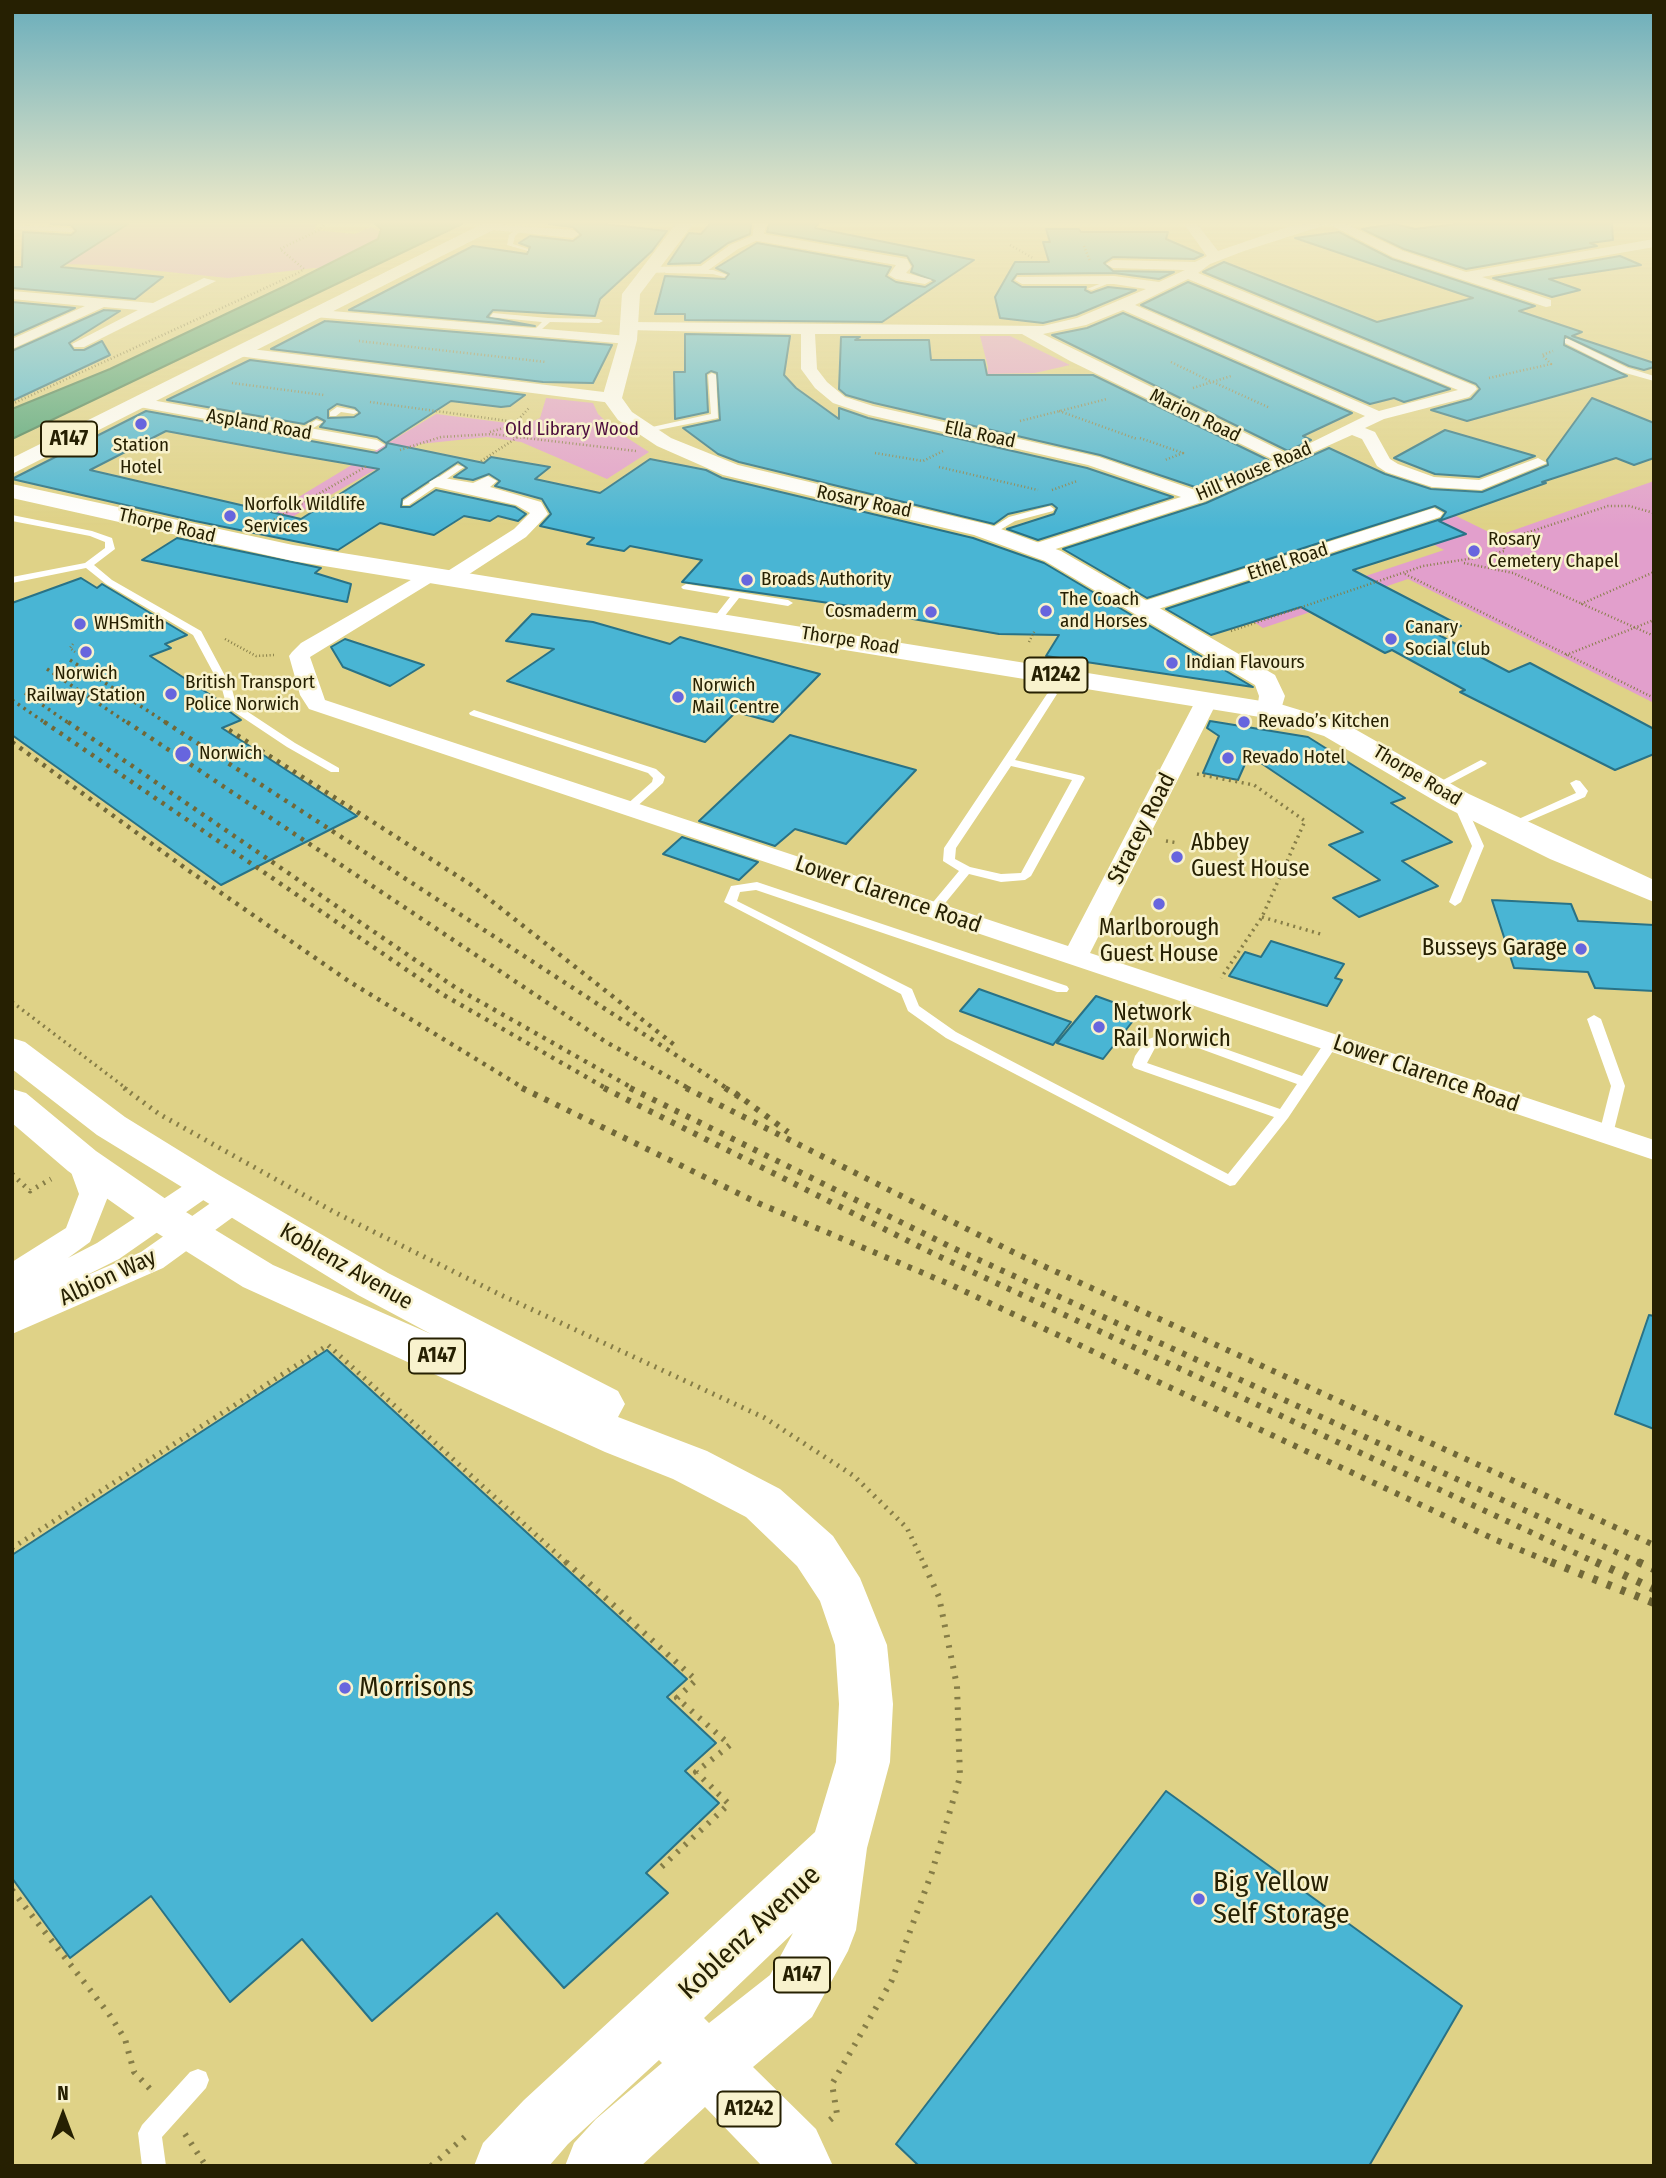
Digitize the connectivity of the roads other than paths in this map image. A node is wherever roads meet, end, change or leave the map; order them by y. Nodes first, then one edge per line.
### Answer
1 (53, 326) edge
2 (117, 326) edge
3 (297, 326) edge
4 (452, 326) edge
5 (542, 326) edge
6 (629, 326) edge
7 (1060, 326) edge
8 (1171, 326) edge
9 (1321, 326) edge
10 (808, 330) junction
11 (1028, 331) junction
12 (535, 333) junction
13 (628, 333) junction
14 (1568, 341) dead end
15 (79, 344) dead end
16 (12, 345) edge
17 (243, 353) junction
18 (712, 376) dead end
19 (1654, 379) edge
20 (612, 398) junction
21 (140, 403) junction
22 (325, 406) dead end
23 (354, 412) dead end
24 (1378, 416) junction
25 (319, 422) dead end
26 (1353, 429) junction
27 (646, 431) junction
28 (299, 432) junction
29 (381, 454) road end
30 (1288, 460) junction
31 (1538, 463) dead end
32 (12, 467) edge
33 (460, 467) road end
34 (438, 482) junction
35 (12, 491) edge
36 (1199, 497) junction
37 (407, 503) dead end
38 (1050, 509) dead end
39 (1434, 513) dead end
40 (12, 518) edge
41 (989, 532) junction
42 (1037, 549) junction
43 (88, 565) junction
44 (440, 576) junction
45 (12, 580) edge
46 (686, 587) dead end
47 (737, 595) junction
48 (788, 603) dead end
49 (1142, 608) junction
50 (717, 620) junction
51 (1052, 694) dead end
52 (1207, 700) junction
53 (1270, 710) junction
54 (474, 713) dead end
55 (1008, 762) junction
56 (1481, 763) dead end
57 (335, 770) dead end
58 (1576, 783) dead end
59 (1446, 795) junction
60 (629, 808) junction
61 (1508, 827) junction
62 (967, 870) junction
63 (1654, 892) edge
64 (1455, 902) dead end
65 (933, 910) junction
66 (1075, 957) junction
67 (1062, 989) dead end
68 (1594, 1019) dead end
69 (1332, 1042) junction
70 (12, 1050) edge
71 (1305, 1082) junction
72 (12, 1102) edge
73 (1283, 1115) junction
74 (1606, 1134) junction
75 (1654, 1150) edge
76 (67, 1170) junction
77 (219, 1194) junction
78 (175, 1225) junction
79 (12, 1276) edge
80 (12, 1300) edge
81 (12, 1322) edge
82 (690, 1465) junction
83 (839, 1848) junction
84 (660, 2017) junction
85 (705, 2066) junction
86 (198, 2080) dead end
87 (797, 2159) edge
88 (153, 2166) edge
89 (506, 2166) edge
90 (597, 2166) edge

1 - 16 street
2 - 15 street
3 - 17 main road, A147
4 - 12 street
5 - 12 lane
6 - 13 street
7 - 11 street
8 - 24 street
9 - 24 street, Hill House Road
10 - 11 street
10 - 13 street
10 - 36 street, Ella Road
11 - 30 street, Marion Road
12 - 13 street
13 - 20 street
14 - 19 lane
17 - 20 street
17 - 21 main road, A147
18 - 27 lane
20 - 27 street, Rosary Road
21 - 28 street, Aspland Road
21 - 32 main road, A147
22 - 23 lane
24 - 26 street, Hill House Road
25 - 28 lane
26 - 30 street, Hill House Road
26 - 31 street
27 - 41 street, Rosary Road
28 - 29 street, Aspland Road
30 - 36 street, Hill House Road
33 - 34 lane
34 - 37 lane
34 - 44 street
35 - 44 main road, Thorpe Road / A1242
36 - 42 street, Hill House Road
38 - 41 lane
39 - 49 street, Ethel Road
40 - 43 lane
41 - 42 street, Rosary Road
42 - 49 street, Rosary Road
43 - 45 lane
43 - 57 lane
44 - 50 main road, Thorpe Road / A1242
44 - 60 street, Lower Clarence Road
46 - 47 lane
47 - 48 lane
47 - 50 lane
49 - 53 street, Rosary Road
50 - 52 main road, Thorpe Road / A1242
51 - 55 lane
52 - 53 main road, Thorpe Road / A1242
52 - 66 street, Stracey Road
53 - 59 main road, Thorpe Road / A1242
54 - 60 lane
55 - 62 lane
55 - 62 lane
56 - 59 lane
58 - 61 lane
59 - 61 main road, Thorpe Road / A1242
59 - 64 lane
60 - 65 street, Lower Clarence Road
61 - 63 main road, Thorpe Road / A1242
62 - 65 lane
65 - 66 street, Lower Clarence Road
66 - 69 street, Lower Clarence Road
67 - 73 lane
68 - 74 lane
69 - 71 lane
69 - 74 street, Lower Clarence Road
70 - 77 main road, Koblenz Avenue / A147
71 - 73 lane
71 - 73 lane
72 - 76 main road, Koblenz Avenue / A147
74 - 75 street, Lower Clarence Road
76 - 78 main road, Koblenz Avenue / A147
76 - 79 street, Albion Way
77 - 78 street, Albion Way
77 - 82 main road, Koblenz Avenue / A147
78 - 80 street, Albion Way
78 - 81 street, Albion Way
78 - 82 main road, Koblenz Avenue / A147
82 - 83 main road, Koblenz Avenue / A147
83 - 84 main road, Koblenz Avenue / A147
83 - 85 main road, Koblenz Avenue / A147
84 - 85 main road, Koblenz Avenue / A1242
84 - 89 main road, Koblenz Avenue / A147
85 - 87 main road, A1242
85 - 90 main road, Koblenz Avenue / A147
86 - 88 lane

